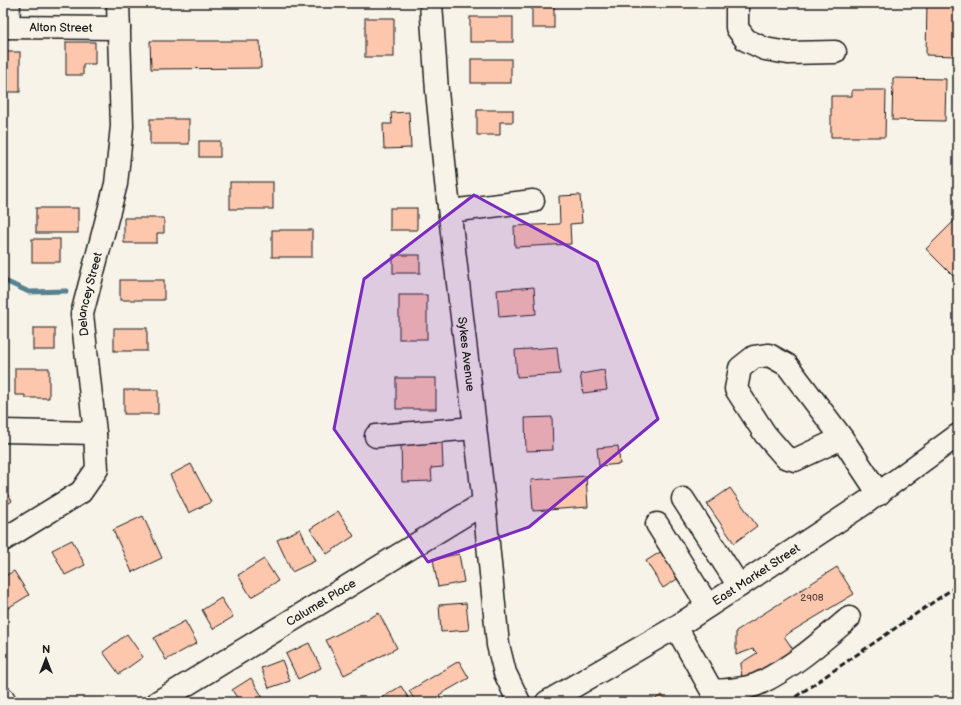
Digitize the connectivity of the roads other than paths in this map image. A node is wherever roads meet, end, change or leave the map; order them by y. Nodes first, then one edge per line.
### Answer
1 (8, 3) edge
2 (118, 3) edge
3 (431, 3) edge
4 (737, 3) edge
5 (6, 27) edge
6 (119, 28) junction
7 (835, 52) dead end
8 (533, 201) dead end
9 (450, 211) junction
10 (475, 428) junction
11 (3, 431) edge
12 (95, 433) junction
13 (958, 435) edge
14 (376, 436) dead end
15 (842, 438) junction
16 (879, 494) junction
17 (683, 499) dead end
18 (484, 503) junction
19 (657, 524) dead end
20 (3, 540) edge
21 (739, 586) junction
22 (708, 606) junction
23 (849, 618) dead end
24 (676, 627) junction
25 (713, 696) edge
26 (3, 698) edge
27 (5, 702) edge
28 (158, 702) edge
29 (518, 702) edge
30 (547, 702) edge

1 - 5 street
2 - 6 street, Delancey Street
3 - 9 street, Sykes Avenue
4 - 7 street
5 - 6 street, Alton Street
6 - 12 street, Delancey Street
8 - 9 street
9 - 10 street, Sykes Avenue
10 - 14 street
10 - 18 street, Sykes Avenue
11 - 12 street
12 - 20 street, Delancey Street
13 - 16 street, East Market Street
15 - 15 street
15 - 16 street
16 - 21 street, East Market Street
17 - 21 street
18 - 28 street, Calumet Place
18 - 29 street, Sykes Avenue
19 - 22 street
21 - 22 street, East Market Street
22 - 24 street, East Market Street
23 - 25 street
24 - 25 street
24 - 30 street, East Market Street
26 - 27 street

